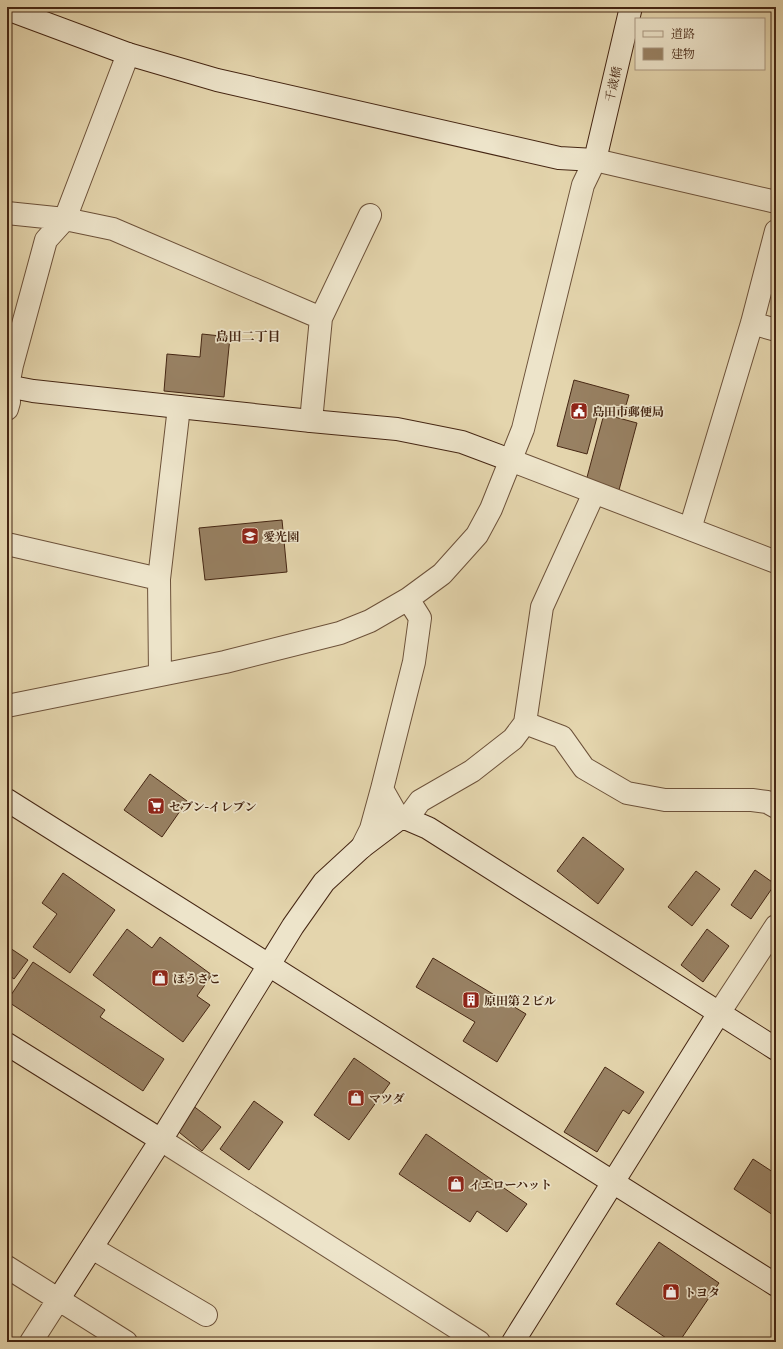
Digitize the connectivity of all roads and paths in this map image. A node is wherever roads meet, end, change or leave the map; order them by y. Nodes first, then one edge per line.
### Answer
1 (631, 7) edge
2 (7, 9) edge
3 (128, 54) junction
4 (595, 160) junction
5 (776, 202) edge
6 (7, 213) edge
7 (370, 216) dead end
8 (65, 219) junction
9 (776, 231) edge
10 (321, 318) junction
11 (752, 324) junction
12 (776, 330) edge
13 (8, 386) edge
14 (179, 407) junction
15 (7, 409) edge
16 (311, 421) junction
17 (510, 460) junction
18 (594, 493) junction
19 (690, 529) junction
20 (7, 544) edge
21 (776, 562) edge
22 (159, 578) junction
23 (408, 599) junction
24 (160, 675) junction
25 (7, 706) edge
26 (525, 723) junction
27 (382, 789) junction
28 (7, 800) edge
29 (776, 807) edge
30 (403, 819) junction
31 (362, 847) junction
32 (776, 926) edge
33 (269, 966) junction
34 (719, 1013) junction
35 (7, 1044) edge
36 (776, 1049) edge
37 (161, 1140) junction
38 (612, 1183) junction
39 (92, 1248) junction
40 (7, 1267) edge
41 (776, 1285) edge
42 (58, 1300) junction
43 (206, 1315) dead end
44 (31, 1342) edge
45 (126, 1342) edge
46 (479, 1342) edge
47 (513, 1342) edge

1 - 4 street, 千歳橋
2 - 3 street
3 - 4 street
3 - 8 street
4 - 5 street
4 - 17 street, 千歳橋
6 - 8 street
7 - 10 street
8 - 10 street
8 - 13 street
9 - 11 street
10 - 16 street
11 - 12 street
11 - 19 street
13 - 14 street
13 - 15 street
14 - 16 street
14 - 22 street
16 - 17 street
17 - 18 street
17 - 23 street, 千歳橋
18 - 19 street
18 - 26 street
19 - 21 street
20 - 22 street
22 - 24 street
23 - 24 street, 千歳橋
23 - 27 street
24 - 25 street, 千歳橋
26 - 29 street
26 - 30 street
27 - 30 street
27 - 31 street
28 - 33 street
30 - 31 street
30 - 34 street
31 - 33 street
32 - 34 street
33 - 37 street
33 - 38 street
34 - 36 street
34 - 38 street
35 - 37 street
37 - 39 street
37 - 46 street
38 - 41 street
38 - 47 street
39 - 42 street
39 - 43 street
40 - 42 street
42 - 44 street
42 - 45 street

